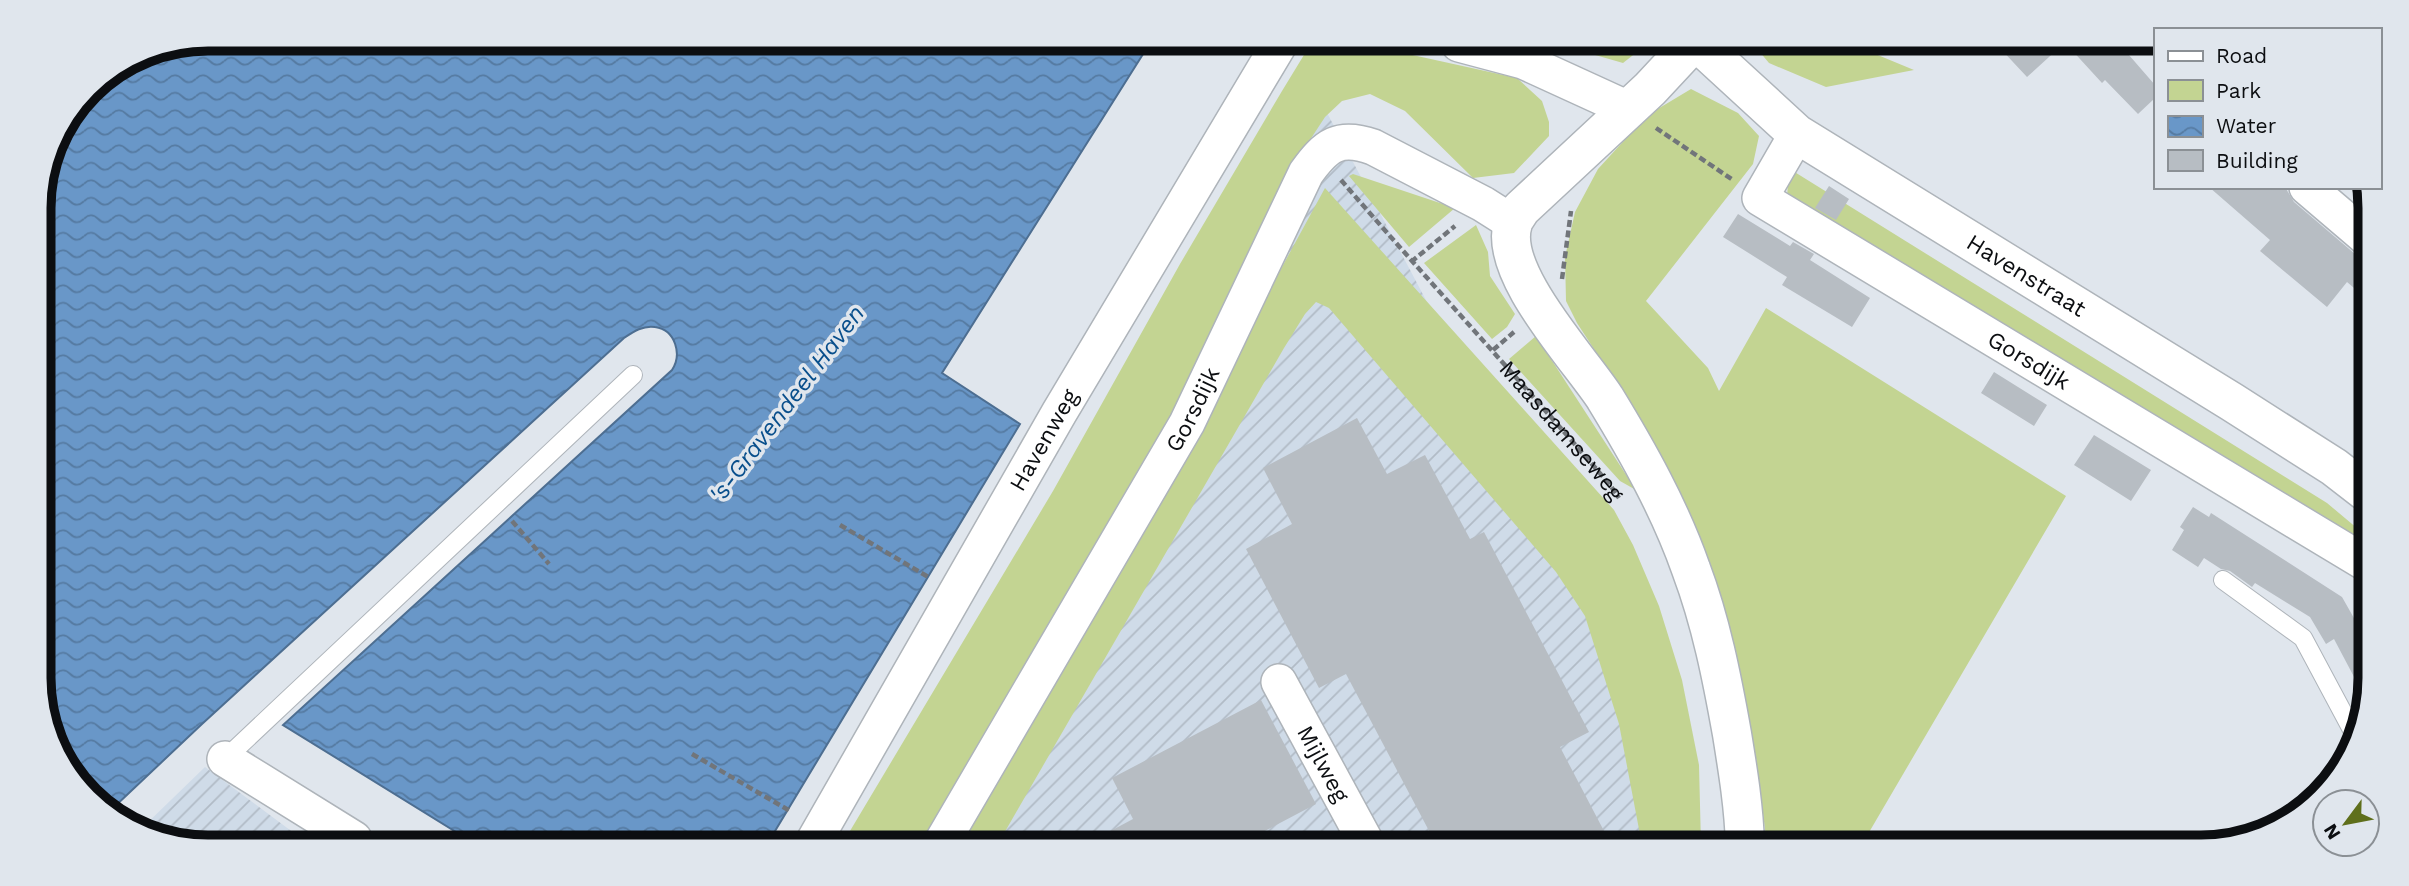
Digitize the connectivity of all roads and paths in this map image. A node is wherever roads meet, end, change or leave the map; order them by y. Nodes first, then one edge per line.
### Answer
1 (1275, 51) edge
2 (1485, 51) edge
3 (1685, 51) edge
4 (1707, 51) edge
5 (1628, 109) junction
6 (1797, 134) junction
7 (1318, 156) junction
8 (1574, 160) junction
9 (2309, 189) edge
10 (1760, 198) junction
11 (1498, 214) junction
12 (2358, 230) edge
13 (1411, 262) junction
14 (1541, 310) junction
15 (633, 375) dead end
16 (2358, 486) edge
17 (1624, 506) dead end
18 (508, 517) dead end
19 (840, 525) dead end
20 (2358, 558) edge
21 (549, 564) dead end
22 (930, 579) dead end
23 (2223, 580) dead end
24 (1279, 682) dead end
25 (2351, 727) edge
26 (692, 754) dead end
27 (225, 759) joint
28 (790, 811) dead end
29 (348, 835) edge
30 (817, 835) edge
31 (946, 835) edge
32 (1362, 835) edge
33 (1744, 835) edge

1 - 30 street, Havenweg
2 - 5 street
3 - 5 street
4 - 6 street, Havenstraat
5 - 8 street
5 - 10 path
6 - 10 street
6 - 16 street, Havenstraat
7 - 11 street
7 - 13 path, Maasdamseweg
7 - 31 street, Gorsdijk
8 - 11 street
8 - 14 path
9 - 12 street
10 - 20 street, Gorsdijk
11 - 13 path
11 - 14 street, Maasdamseweg
13 - 17 path, Maasdamseweg
14 - 33 street, Maasdamseweg
15 - 27 lane
18 - 21 path
19 - 22 path
23 - 25 lane
24 - 32 street, Mijlweg
26 - 28 path
27 - 29 street

